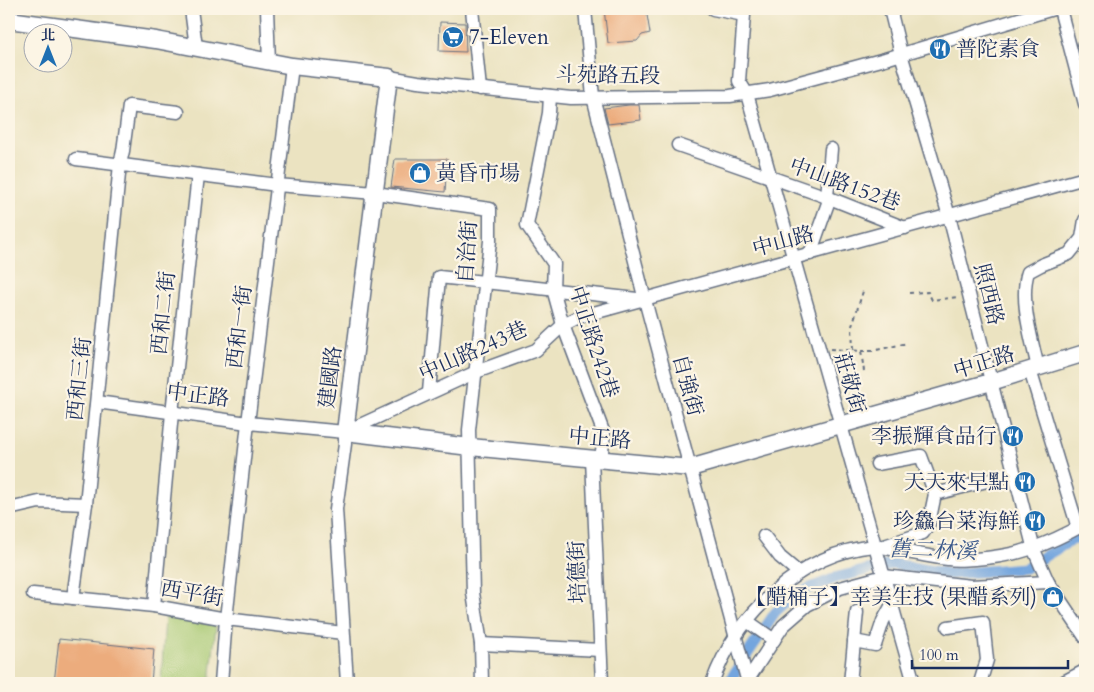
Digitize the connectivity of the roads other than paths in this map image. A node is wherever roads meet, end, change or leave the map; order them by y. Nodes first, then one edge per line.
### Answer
1 (191, 9) edge
2 (267, 9) edge
3 (472, 9) edge
4 (585, 9) edge
5 (713, 9) edge
6 (890, 9) edge
7 (1053, 9) edge
8 (1060, 9) edge
9 (9, 20) edge
10 (196, 47) junction
11 (901, 54) junction
12 (269, 62) junction
13 (292, 66) junction
14 (389, 77) junction
15 (480, 88) junction
16 (747, 94) junction
17 (550, 96) junction
18 (593, 97) junction
19 (1085, 104) edge
20 (178, 112) dead end
21 (678, 145) dead end
22 (831, 148) dead end
23 (76, 158) dead end
24 (120, 164) junction
25 (198, 175) junction
26 (772, 178) junction
27 (1085, 178) edge
28 (277, 185) junction
29 (375, 193) junction
30 (827, 197) junction
31 (949, 216) junction
32 (1085, 220) edge
33 (905, 228) junction
34 (810, 254) junction
35 (795, 258) junction
36 (486, 282) junction
37 (553, 289) junction
38 (645, 300) junction
39 (563, 325) junction
40 (1085, 353) edge
41 (1034, 369) junction
42 (476, 372) junction
43 (991, 382) junction
44 (429, 392) junction
45 (97, 402) junction
46 (172, 413) junction
47 (248, 423) junction
48 (842, 426) junction
49 (345, 432) junction
50 (470, 447) junction
51 (596, 459) junction
52 (877, 464) dead end
53 (690, 468) junction
54 (1015, 474) junction
55 (935, 494) junction
56 (86, 504) junction
57 (9, 509) edge
58 (1082, 526) edge
59 (764, 536) dead end
60 (878, 546) junction
61 (1034, 549) junction
62 (799, 573) junction
63 (884, 576) junction
64 (1048, 582) junction
65 (34, 594) dead end
66 (73, 598) junction
67 (892, 605) junction
68 (154, 606) junction
69 (857, 612) dead end
70 (226, 619) junction
71 (747, 621) junction
72 (1081, 621) edge
73 (948, 626) dead end
74 (343, 633) junction
75 (735, 637) junction
76 (1085, 637) edge
77 (774, 640) junction
78 (854, 641) junction
79 (481, 644) junction
80 (600, 650) junction
81 (1085, 673) edge
82 (748, 682) edge
83 (221, 683) edge
84 (347, 683) edge
85 (482, 683) edge
86 (602, 683) edge
87 (712, 683) edge
88 (850, 683) edge
89 (914, 683) edge
90 (980, 683) edge
91 (1066, 683) edge

1 - 10 street
2 - 12 street
3 - 15 street
4 - 18 street, 自強街
5 - 16 street, 莊敬街
6 - 11 street, 照西路
7 - 11 street, 斗苑路五段
8 - 19 street
9 - 10 main road, 斗苑路五段
10 - 12 main road, 斗苑路五段
11 - 16 street, 斗苑路五段
11 - 31 street, 照西路
12 - 13 main road, 斗苑路五段
13 - 14 main road, 斗苑路五段
13 - 28 street, 西和一街
14 - 15 street, 斗苑路五段
14 - 29 main road, 建國路
15 - 17 street, 斗苑路五段
16 - 18 street, 斗苑路五段
16 - 26 street, 莊敬街
17 - 18 street, 斗苑路五段
17 - 37 street, 中正路242巷
18 - 38 street, 自強街
20 - 24 street, 西和三街
21 - 26 street, 中山路152巷
22 - 30 street
23 - 24 street, 自治街
24 - 25 street, 自治街
24 - 45 street, 西和三街
25 - 28 street, 自治街
25 - 46 street, 西和二街
26 - 30 street, 中山路152巷
26 - 35 street, 莊敬街
27 - 31 street, 中山路
28 - 29 street, 自治街
28 - 47 street, 西和一街
29 - 36 street, 自治街
29 - 49 main road, 建國路
30 - 33 street, 中山路152巷
30 - 34 street
31 - 33 street, 中山路
31 - 43 street, 照西路
32 - 41 street
33 - 34 street, 中山路
34 - 35 street, 中山路
35 - 38 street, 中山路
35 - 48 street, 莊敬街
36 - 37 street, 中山路
36 - 42 street, 自治街
36 - 44 street, 中山路
37 - 38 street, 中山路
37 - 39 street, 中正路242巷
38 - 39 street, 中山路243巷
38 - 53 street, 自強街
39 - 42 street, 中山路243巷
39 - 51 street, 中正路242巷
40 - 41 main road, 中正路
41 - 43 main road, 中正路
41 - 58 street
42 - 44 street, 中山路243巷
42 - 50 street, 自治街
43 - 48 main road, 中正路
43 - 54 street, 照西路
44 - 49 street, 中山路243巷
45 - 46 street, 中正路
45 - 56 street, 西和三街
46 - 47 street, 中正路
46 - 68 street, 西和二街
47 - 49 street, 中正路
47 - 70 street, 西和一街
48 - 53 main road, 中正路
48 - 60 street, 莊敬街
49 - 50 main road, 中正路
49 - 74 street, 建國路
50 - 51 main road, 中正路
50 - 79 street, 自治街
51 - 53 main road, 中正路
51 - 80 street, 培德街
52 - 55 street
53 - 75 street, 自強街
54 - 55 street
54 - 61 street, 照西路
55 - 60 street
56 - 57 street
56 - 66 street, 西和三街
58 - 61 street
59 - 62 street
60 - 61 street
60 - 62 street
60 - 63 street, 莊敬街
61 - 64 street, 照西路
62 - 71 street
63 - 64 street
63 - 67 street, 莊敬街
63 - 77 street
64 - 72 street, 照西路
65 - 66 street, 西平街
66 - 68 street, 西平街
67 - 78 street
67 - 89 street, 莊敬街
68 - 70 street, 西平街
69 - 78 street
70 - 74 street, 西平街
70 - 83 street, 西和一街
71 - 75 street
71 - 77 street
72 - 76 street, 照西路
73 - 90 street
74 - 84 street, 建國路
75 - 82 street, 自強街
75 - 87 street
77 - 82 street
78 - 88 street
79 - 80 street
79 - 85 street, 自治街
80 - 86 street, 培德街
81 - 91 main road

